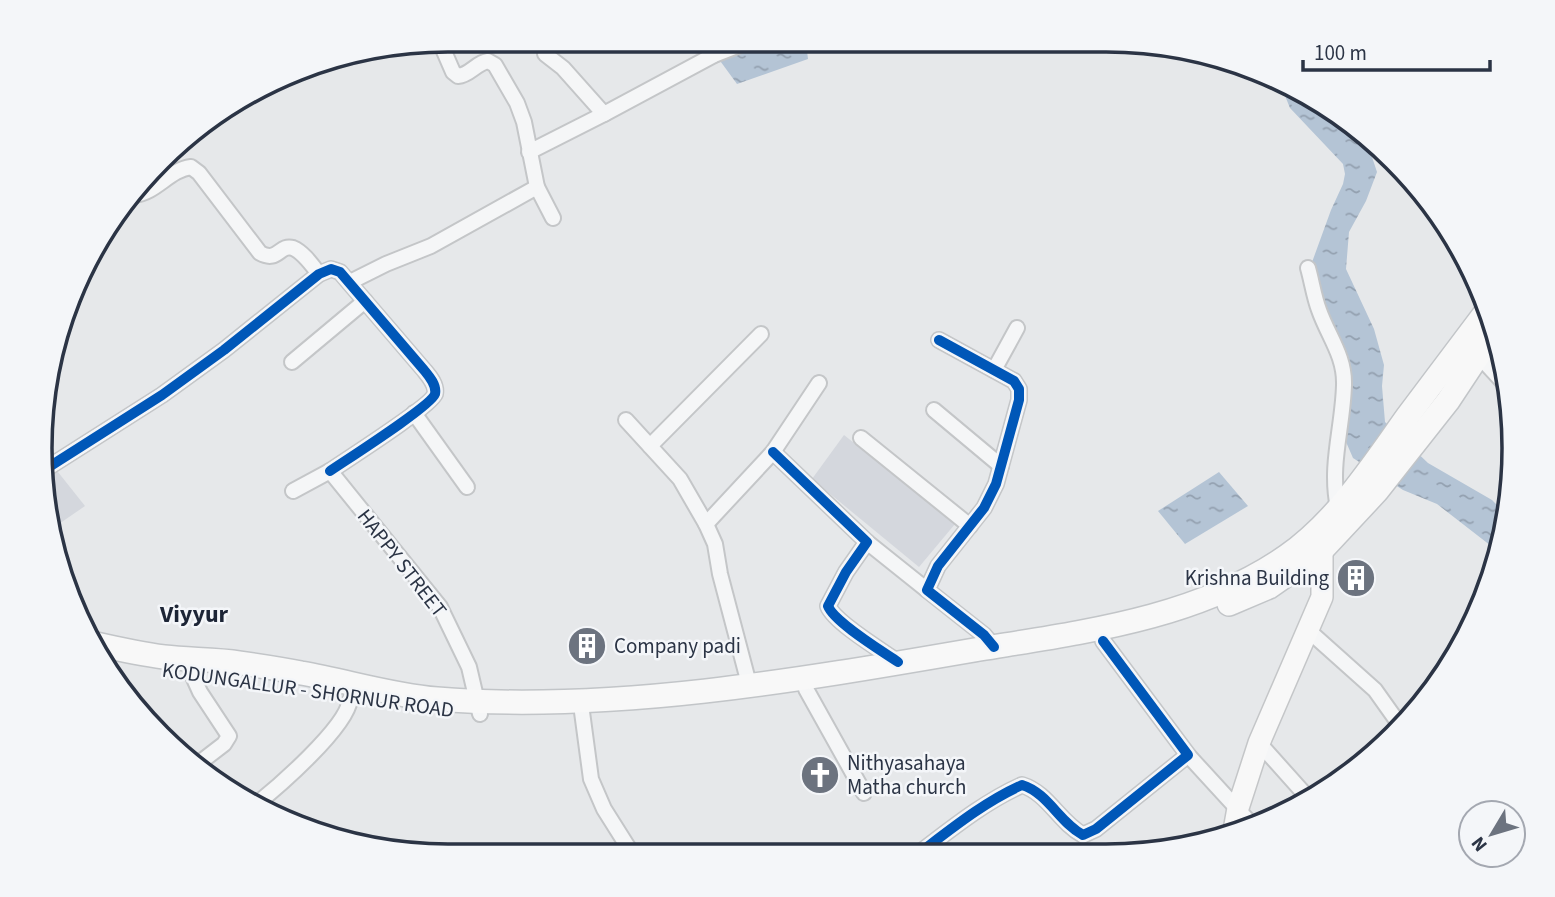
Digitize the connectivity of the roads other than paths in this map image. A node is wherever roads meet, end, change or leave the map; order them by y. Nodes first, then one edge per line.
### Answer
1 (444, 52) edge
2 (710, 52) edge
3 (721, 52) edge
4 (545, 54) dead end
5 (713, 55) junction
6 (604, 114) junction
7 (529, 152) junction
8 (537, 187) junction
9 (148, 191) edge
10 (553, 218) dead end
11 (1308, 268) dead end
12 (319, 274) junction
13 (350, 282) junction
14 (365, 301) junction
15 (1481, 320) edge
16 (1017, 328) dead end
17 (761, 334) dead end
18 (939, 340) dead end
19 (1487, 340) edge
20 (1477, 354) junction
21 (292, 362) dead end
22 (994, 370) junction
23 (1495, 374) edge
24 (819, 383) dead end
25 (934, 410) dead end
26 (414, 412) junction
27 (626, 420) dead end
28 (1409, 434) junction
29 (861, 438) dead end
30 (650, 446) junction
31 (773, 452) junction
32 (53, 465) edge
33 (1001, 466) junction
34 (330, 471) junction
35 (1375, 484) junction
36 (467, 487) dead end
37 (293, 491) dead end
38 (1338, 508) junction
39 (706, 524) junction
40 (970, 526) junction
41 (867, 541) junction
42 (1316, 544) junction
43 (927, 590) junction
44 (1308, 631) junction
45 (1103, 641) junction
46 (106, 646) edge
47 (994, 647) junction
48 (114, 659) edge
49 (898, 662) junction
50 (191, 672) junction
51 (750, 684) junction
52 (806, 689) junction
53 (350, 699) junction
54 (479, 707) junction
55 (582, 712) junction
56 (1396, 719) edge
57 (1259, 743) junction
58 (1188, 755) junction
59 (203, 760) edge
60 (1303, 792) edge
61 (864, 793) dead end
62 (263, 799) edge
63 (1238, 808) junction
64 (1247, 818) edge
65 (1235, 822) edge
66 (626, 844) edge
67 (932, 844) edge

1 - 7 street
2 - 5 street
3 - 5 street
4 - 6 street
5 - 6 street
6 - 7 street
7 - 8 street
8 - 10 street
8 - 13 street
9 - 12 street
11 - 38 street
12 - 13 street
12 - 32 street
13 - 14 street
14 - 21 street
14 - 26 street
15 - 28 main road
16 - 22 street
17 - 30 street
18 - 22 street
19 - 20 main road
20 - 23 street
20 - 28 main road
22 - 33 street
24 - 31 street
25 - 33 street
26 - 34 street
26 - 36 street
27 - 30 street
28 - 35 main road
29 - 40 street
30 - 39 street
31 - 39 street
31 - 41 street
33 - 40 street
34 - 37 street
34 - 54 street, HAPPY STREET
35 - 38 main road, KODUNGALLUR - SHORNUR ROAD
35 - 42 main road, KODUNGALLUR - SHORNUR ROAD
38 - 42 main road, KODUNGALLUR - SHORNUR ROAD
39 - 51 street
40 - 43 street
41 - 43 street
41 - 49 street
42 - 44 main road
42 - 45 main road, KODUNGALLUR - SHORNUR ROAD
42 - 47 main road, KODUNGALLUR - SHORNUR ROAD
43 - 47 street
44 - 56 street
44 - 57 main road
45 - 52 main road, KODUNGALLUR - SHORNUR ROAD
45 - 58 street
46 - 54 main road, KODUNGALLUR - SHORNUR ROAD
47 - 49 main road, KODUNGALLUR - SHORNUR ROAD
48 - 50 main road, KODUNGALLUR - SHORNUR ROAD
49 - 51 main road, KODUNGALLUR - SHORNUR ROAD
50 - 53 main road, KODUNGALLUR - SHORNUR ROAD
50 - 59 street
51 - 54 main road, KODUNGALLUR - SHORNUR ROAD
52 - 55 main road, KODUNGALLUR - SHORNUR ROAD
52 - 61 street
53 - 54 main road, KODUNGALLUR - SHORNUR ROAD
53 - 62 street
54 - 55 main road, KODUNGALLUR - SHORNUR ROAD
55 - 66 street
57 - 60 street
57 - 63 main road
58 - 63 street
58 - 67 street
63 - 64 street
63 - 65 main road

